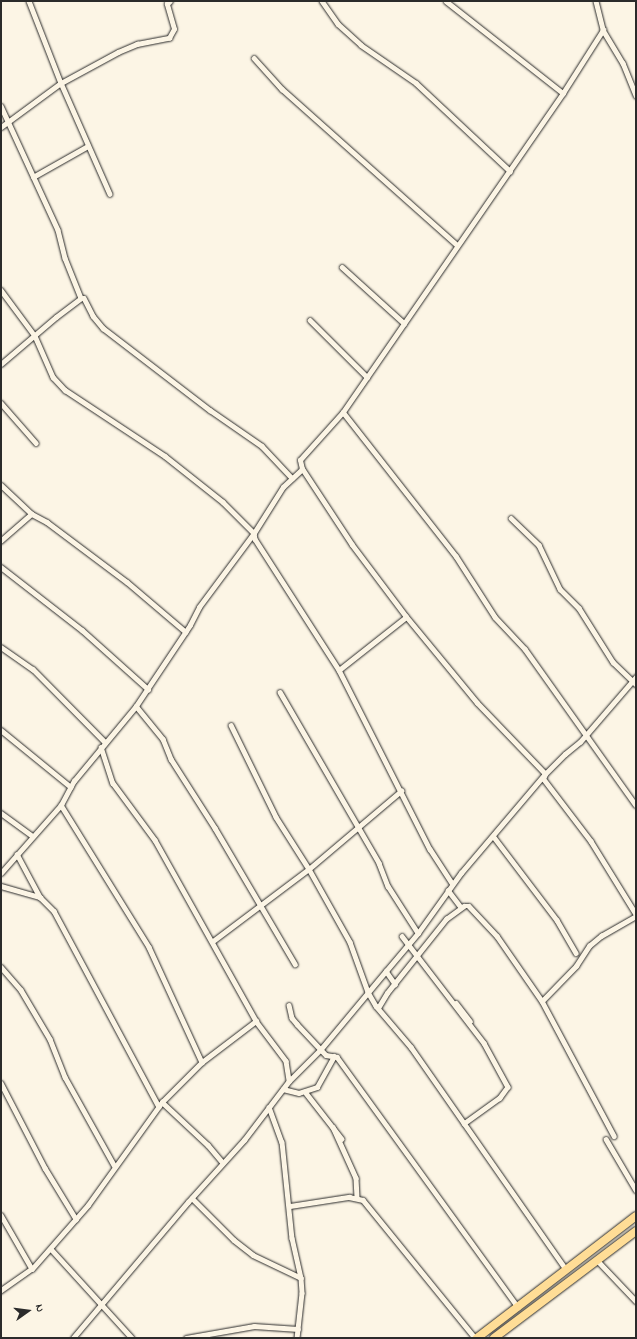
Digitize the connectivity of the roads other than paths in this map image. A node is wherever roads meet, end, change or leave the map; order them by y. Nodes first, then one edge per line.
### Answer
1 (29, 1) edge
2 (170, 1) edge
3 (322, 1) edge
4 (446, 1) edge
5 (596, 1) edge
6 (603, 30) junction
7 (254, 58) dead end
8 (61, 83) junction
9 (563, 93) junction
10 (636, 94) edge
11 (1, 106) edge
12 (8, 122) junction
13 (1, 127) edge
14 (88, 146) junction
15 (510, 171) junction
16 (33, 177) junction
17 (110, 194) dead end
18 (457, 245) junction
19 (342, 267) dead end
20 (1, 290) edge
21 (81, 298) junction
22 (310, 320) dead end
23 (404, 322) junction
24 (35, 336) junction
25 (1, 364) edge
26 (367, 377) junction
27 (1, 403) edge
28 (343, 412) junction
29 (36, 443) dead end
30 (302, 469) junction
31 (292, 478) junction
32 (1, 485) edge
33 (32, 514) junction
34 (511, 518) dead end
35 (254, 533) junction
36 (1, 541) edge
37 (1, 567) edge
38 (406, 617) junction
39 (186, 632) junction
40 (1, 647) edge
41 (340, 670) junction
42 (635, 680) edge
43 (148, 689) junction
44 (280, 692) dead end
45 (136, 706) junction
46 (231, 725) dead end
47 (1, 730) edge
48 (586, 736) junction
49 (105, 742) junction
50 (102, 747) junction
51 (545, 774) junction
52 (71, 787) junction
53 (401, 791) junction
54 (61, 805) junction
55 (636, 805) edge
56 (1, 813) edge
57 (358, 826) junction
58 (33, 836) junction
59 (494, 837) junction
60 (17, 854) junction
61 (309, 869) junction
62 (1, 873) edge
63 (452, 883) junction
64 (1, 886) edge
65 (448, 890) junction
66 (40, 897) junction
67 (259, 906) junction
68 (461, 907) junction
69 (636, 916) edge
70 (418, 933) junction
71 (402, 936) junction
72 (213, 941) junction
73 (408, 945) junction
74 (576, 952) dead end
75 (418, 956) junction
76 (295, 964) dead end
77 (1, 967) edge
78 (386, 971) junction
79 (395, 984) junction
80 (368, 992) junction
81 (542, 1001) junction
82 (289, 1005) dead end
83 (378, 1008) junction
84 (256, 1021) junction
85 (470, 1021) dead end
86 (321, 1049) junction
87 (326, 1055) junction
88 (334, 1056) junction
89 (202, 1062) junction
90 (330, 1063) junction
91 (290, 1081) junction
92 (1, 1083) edge
93 (283, 1089) junction
94 (306, 1093) junction
95 (160, 1104) junction
96 (269, 1107) junction
97 (464, 1124) junction
98 (333, 1127) junction
99 (614, 1136) dead end
100 (342, 1138) dead end
101 (606, 1139) dead end
102 (223, 1164) junction
103 (114, 1165) junction
104 (636, 1190) edge
105 (192, 1198) junction
106 (358, 1198) junction
107 (290, 1206) junction
108 (1, 1215) edge
109 (636, 1216) edge
110 (76, 1219) junction
111 (636, 1231) edge
112 (51, 1249) junction
113 (598, 1261) junction
114 (32, 1269) junction
115 (566, 1270) junction
116 (301, 1278) junction
117 (1, 1290) edge
118 (636, 1301) edge
119 (101, 1303) junction
120 (518, 1306) junction
121 (298, 1329) junction
122 (73, 1338) edge
123 (132, 1338) edge
124 (186, 1338) edge
125 (297, 1338) edge
126 (476, 1338) edge
127 (494, 1338) edge

1 - 8 street
2 - 8 street
3 - 15 street
4 - 9 street
5 - 6 street
6 - 9 street
6 - 10 street
7 - 18 street
8 - 12 street
8 - 14 street
9 - 15 street
11 - 12 street
12 - 13 street
12 - 16 street
14 - 16 street
14 - 17 street
15 - 18 street
16 - 21 street
18 - 23 street
19 - 23 street
20 - 24 street
21 - 24 street
21 - 31 street
22 - 26 street
23 - 26 street
24 - 25 street
24 - 35 street
26 - 28 street
27 - 29 street
28 - 30 street
28 - 48 street
30 - 31 street
30 - 38 street
31 - 35 street
32 - 33 street
33 - 36 street
33 - 39 street
34 - 42 street
35 - 39 street
35 - 41 street
37 - 43 street
38 - 41 street
38 - 51 street
39 - 43 street
40 - 49 street
41 - 53 street
42 - 48 street
43 - 45 street
44 - 57 street
45 - 49 street
45 - 67 street
46 - 61 street
47 - 52 street
48 - 51 street
48 - 55 street
49 - 50 street
50 - 52 street
50 - 72 street
51 - 59 street
51 - 69 street
52 - 54 street
53 - 57 street
53 - 63 street
54 - 58 street
54 - 89 street
56 - 58 street
57 - 61 street
57 - 70 street
58 - 60 street
59 - 63 street
59 - 74 street
60 - 62 street
60 - 66 street
61 - 67 street
61 - 80 street
63 - 65 street
64 - 66 street
65 - 68 street
65 - 70 street
66 - 95 street
67 - 72 street
67 - 76 street
68 - 75 street
68 - 81 street
69 - 81 street
70 - 73 street
71 - 75 street
71 - 85 street
71 - 97 street
72 - 84 street
73 - 75 street
73 - 78 street
75 - 79 street
77 - 103 street
78 - 79 street
78 - 80 street
79 - 83 street
80 - 83 street
80 - 86 street
81 - 99 street
82 - 86 street
83 - 97 street
84 - 89 street
84 - 91 street
86 - 87 street
86 - 91 street
87 - 88 street
87 - 90 street
88 - 90 street
88 - 120 street
89 - 95 street
90 - 94 street
91 - 93 street
92 - 110 street
93 - 94 street
93 - 96 street
94 - 98 street
95 - 102 street
95 - 103 street
96 - 102 street
96 - 107 street
97 - 115 street
98 - 100 street
98 - 106 street
101 - 104 street
102 - 105 street
103 - 110 street
105 - 116 street
105 - 119 street
106 - 107 street
106 - 126 street
107 - 116 street
108 - 114 street
109 - 115 highway
110 - 112 street
111 - 113 highway
112 - 114 street
112 - 119 street
113 - 118 street
113 - 127 highway
114 - 117 street
115 - 120 highway
116 - 121 street
119 - 122 street
119 - 123 street
120 - 126 highway
121 - 124 street
121 - 125 street

